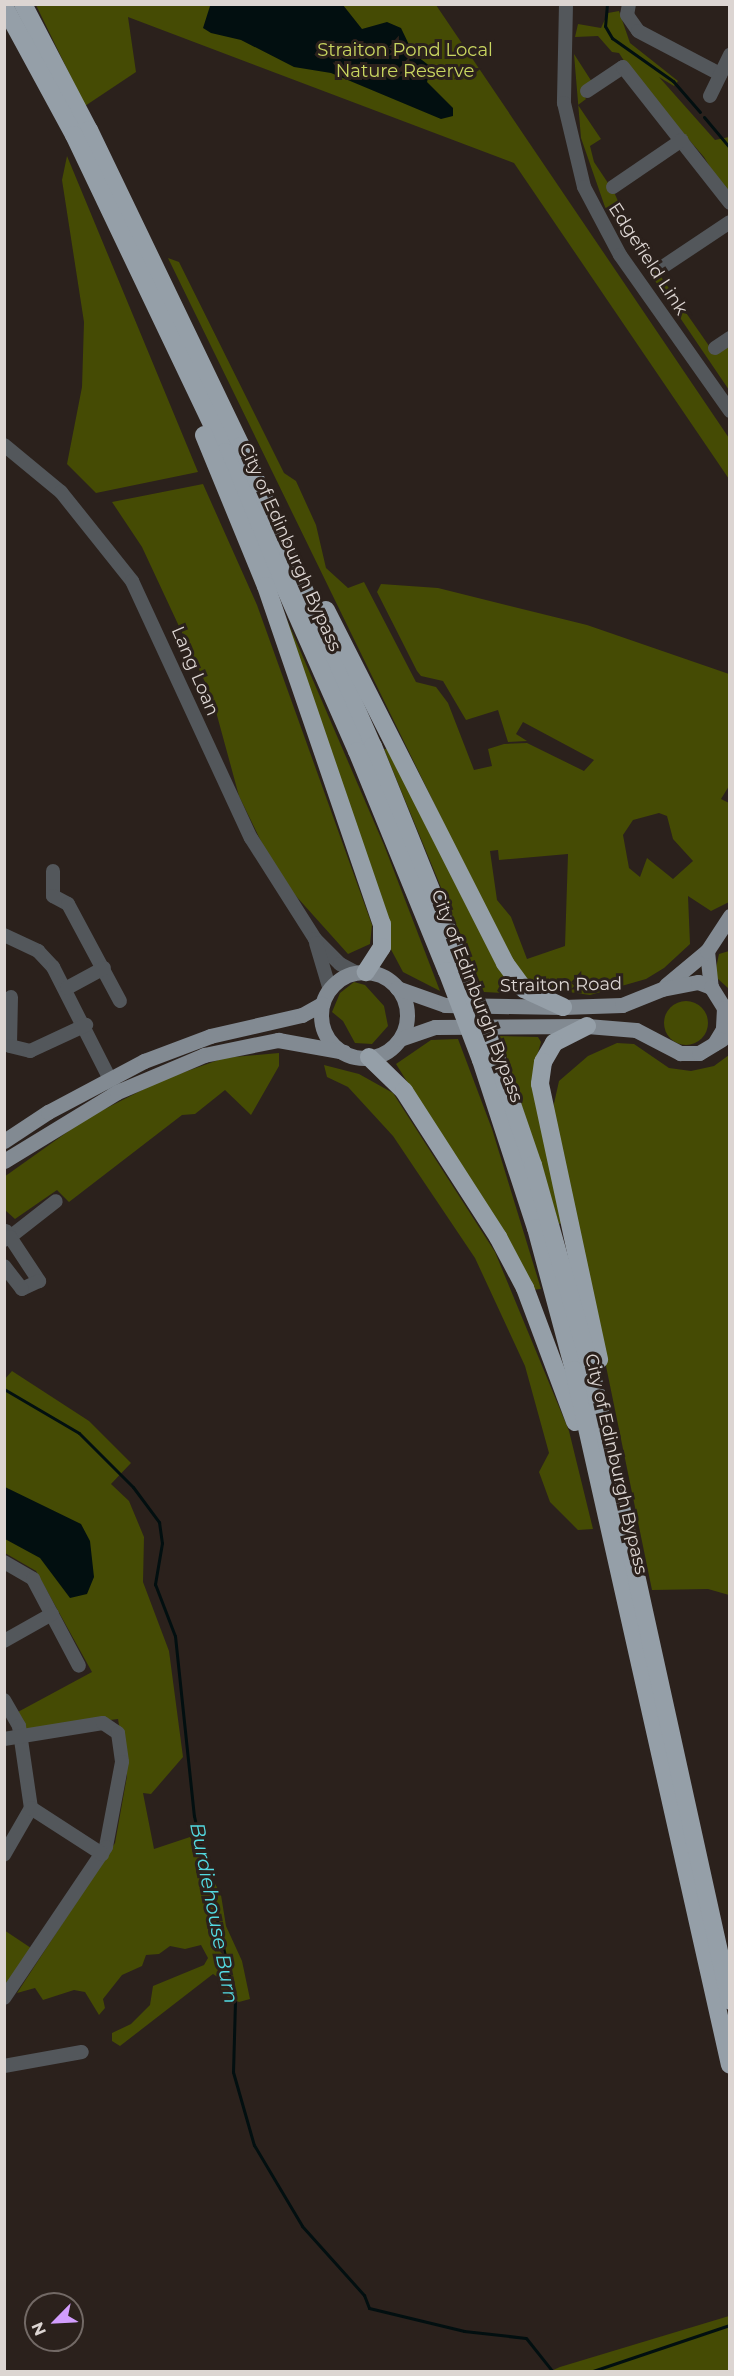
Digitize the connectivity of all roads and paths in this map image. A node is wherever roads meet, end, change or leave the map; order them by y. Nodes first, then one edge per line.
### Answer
1 (23, 4) edge
2 (566, 4) edge
3 (629, 4) edge
4 (4, 6) edge
5 (729, 55) edge
6 (722, 80) edge
7 (587, 91) dead end
8 (710, 96) dead end
9 (682, 140) junction
10 (613, 187) dead end
11 (729, 203) edge
12 (729, 222) edge
13 (117, 224) junction
14 (664, 266) dead end
15 (729, 338) edge
16 (715, 348) dead end
17 (729, 411) edge
18 (4, 445) edge
19 (268, 506) junction
20 (53, 871) dead end
21 (729, 916) edge
22 (4, 935) edge
23 (315, 939) junction
24 (707, 951) junction
25 (104, 968) junction
26 (455, 971) junction
27 (361, 972) junction
28 (329, 987) junction
29 (67, 988) junction
30 (397, 988) junction
31 (662, 989) junction
32 (720, 995) edge
33 (11, 997) dead end
34 (120, 1001) dead end
35 (322, 1004) junction
36 (563, 1007) junction
37 (86, 1026) junction
38 (587, 1026) junction
39 (729, 1036) edge
40 (400, 1039) junction
41 (714, 1044) junction
42 (344, 1052) junction
43 (369, 1057) junction
44 (489, 1062) junction
45 (113, 1085) junction
46 (4, 1141) edge
47 (4, 1161) edge
48 (56, 1201) dead end
49 (6, 1235) edge
50 (4, 1266) edge
51 (4, 1562) edge
52 (52, 1614) junction
53 (629, 1618) junction
54 (4, 1641) edge
55 (79, 1666) dead end
56 (657, 1667) junction
57 (4, 1700) edge
58 (21, 1736) junction
59 (4, 1739) edge
60 (31, 1808) junction
61 (102, 1854) junction
62 (4, 1855) edge
63 (4, 1998) edge
64 (729, 2001) edge
65 (82, 2052) dead end
66 (729, 2065) edge
67 (4, 2066) edge

1 - 19 highway, City of Edinburgh Bypass
2 - 17 street, Edgefield Link
3 - 6 street
4 - 13 highway, City of Edinburgh Bypass
5 - 6 street
6 - 8 street
7 - 9 street
9 - 10 street
9 - 11 street
12 - 14 street
13 - 26 highway, City of Edinburgh Bypass
13 - 27 highway
15 - 16 street
18 - 23 street, Lang Loan
19 - 26 highway, City of Edinburgh Bypass
19 - 36 highway
20 - 25 street
21 - 24 main road
22 - 29 street
23 - 27 street, Lang Loan
23 - 28 street, Lang Loan
24 - 31 main road
24 - 32 main road
25 - 29 street
25 - 34 street
26 - 44 highway, City of Edinburgh Bypass, bridge
27 - 28 main road
27 - 30 main road
28 - 35 main road
29 - 37 street
30 - 36 main road, Straiton Road
30 - 40 main road
31 - 32 main road, Straiton Road
31 - 36 main road, Straiton Road
32 - 41 main road
33 - 37 street
35 - 42 main road
35 - 45 main road
37 - 45 street
38 - 40 main road
38 - 41 main road
38 - 56 highway
39 - 41 main road
40 - 43 main road
42 - 43 main road
42 - 45 main road
43 - 53 highway
44 - 53 highway, City of Edinburgh Bypass
44 - 56 highway, City of Edinburgh Bypass
45 - 46 main road
45 - 47 main road
48 - 49 street
49 - 50 street
51 - 52 street
52 - 54 street
52 - 55 street
53 - 66 highway, City of Edinburgh Bypass
56 - 64 highway, City of Edinburgh Bypass
57 - 58 street
58 - 59 street
58 - 60 street
58 - 61 street
60 - 61 street
60 - 62 street
61 - 63 street
65 - 67 street

